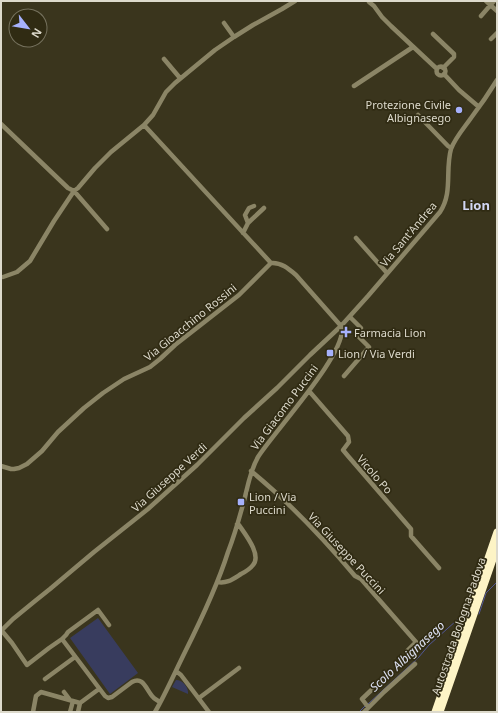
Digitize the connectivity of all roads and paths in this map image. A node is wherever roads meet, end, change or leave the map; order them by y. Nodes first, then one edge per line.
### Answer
1 (295, 1) edge
2 (486, 1) edge
3 (494, 1) edge
4 (371, 2) edge
5 (490, 5) junction
6 (497, 12) edge
7 (481, 16) dead end
8 (224, 23) dead end
9 (497, 33) edge
10 (433, 34) dead end
11 (234, 37) junction
12 (491, 39) dead end
13 (413, 47) junction
14 (164, 59) dead end
15 (443, 68) junction
16 (437, 69) junction
17 (444, 74) junction
18 (180, 78) junction
19 (497, 80) edge
20 (354, 86) dead end
21 (479, 107) junction
22 (418, 115) dead end
23 (1, 124) edge
24 (144, 125) junction
25 (452, 148) junction
26 (74, 191) junction
27 (254, 206) dead end
28 (264, 208) dead end
29 (248, 223) junction
30 (107, 229) dead end
31 (242, 233) junction
32 (356, 238) dead end
33 (271, 263) junction
34 (387, 273) junction
35 (3, 277) dead end
36 (350, 317) junction
37 (341, 326) junction
38 (344, 376) dead end
39 (309, 391) junction
40 (1, 466) edge
41 (252, 472) junction
42 (237, 524) junction
43 (497, 532) edge
44 (497, 548) edge
45 (439, 568) dead end
46 (217, 582) junction
47 (110, 625) dead end
48 (1, 631) edge
49 (62, 640) junction
50 (407, 651) dead end
51 (75, 657) junction
52 (415, 664) dead end
53 (239, 668) dead end
54 (176, 671) junction
55 (384, 677) dead end
56 (45, 679) dead end
57 (99, 689) junction
58 (64, 692) dead end
59 (199, 698) junction
60 (71, 701) junction
61 (160, 702) junction
62 (80, 703) junction
63 (367, 706) junction
64 (33, 712) edge
65 (70, 712) edge
66 (78, 712) edge
67 (155, 712) edge
68 (209, 712) edge
69 (364, 712) edge
70 (435, 712) edge
71 (440, 712) edge

1 - 11 street
2 - 5 street
3 - 5 street
4 - 13 street
5 - 6 street
5 - 7 street
8 - 11 street
9 - 12 street
10 - 15 street
11 - 18 street
13 - 16 street
13 - 20 street
14 - 18 street
15 - 16 street
15 - 17 street
16 - 17 street
17 - 21 street
18 - 24 street
19 - 21 street, Via Sant'Andrea
21 - 25 street, Via Sant'Andrea
22 - 25 street
23 - 26 street
24 - 26 street
24 - 31 street
25 - 34 street, Via Sant'Andrea
26 - 30 street
26 - 35 street
27 - 29 street
28 - 29 street
29 - 31 street
31 - 33 street
32 - 34 street
33 - 37 street
33 - 40 street, Via Gioacchino Rossini
34 - 36 street, Via Sant'Andrea
36 - 37 street, Via Sant'Andrea
36 - 38 street
37 - 39 street, Via Giacomo Puccini
37 - 48 street, Via Giuseppe Verdi
39 - 41 street, Via Giacomo Puccini
39 - 45 street, Vicolo Po
41 - 42 street, Via Giacomo Puccini
41 - 50 street, Via Giuseppe Puccini
42 - 46 street, Via Giacomo Puccini
42 - 46 street
43 - 70 highway, Autostrada Bologna-Padova
44 - 71 highway, Autostrada Bologna-Padova
46 - 54 street, Via Giacomo Puccini
47 - 49 street
48 - 49 street
49 - 51 street
51 - 56 street
51 - 57 street
52 - 63 street
53 - 59 street
54 - 59 street
54 - 61 street, Via Giacomo Puccini
55 - 63 street
57 - 61 street
57 - 62 street
58 - 60 street
59 - 68 street
60 - 62 street
60 - 64 street
60 - 65 street
61 - 67 street, Via Giacomo Puccini
62 - 66 street
63 - 69 street

